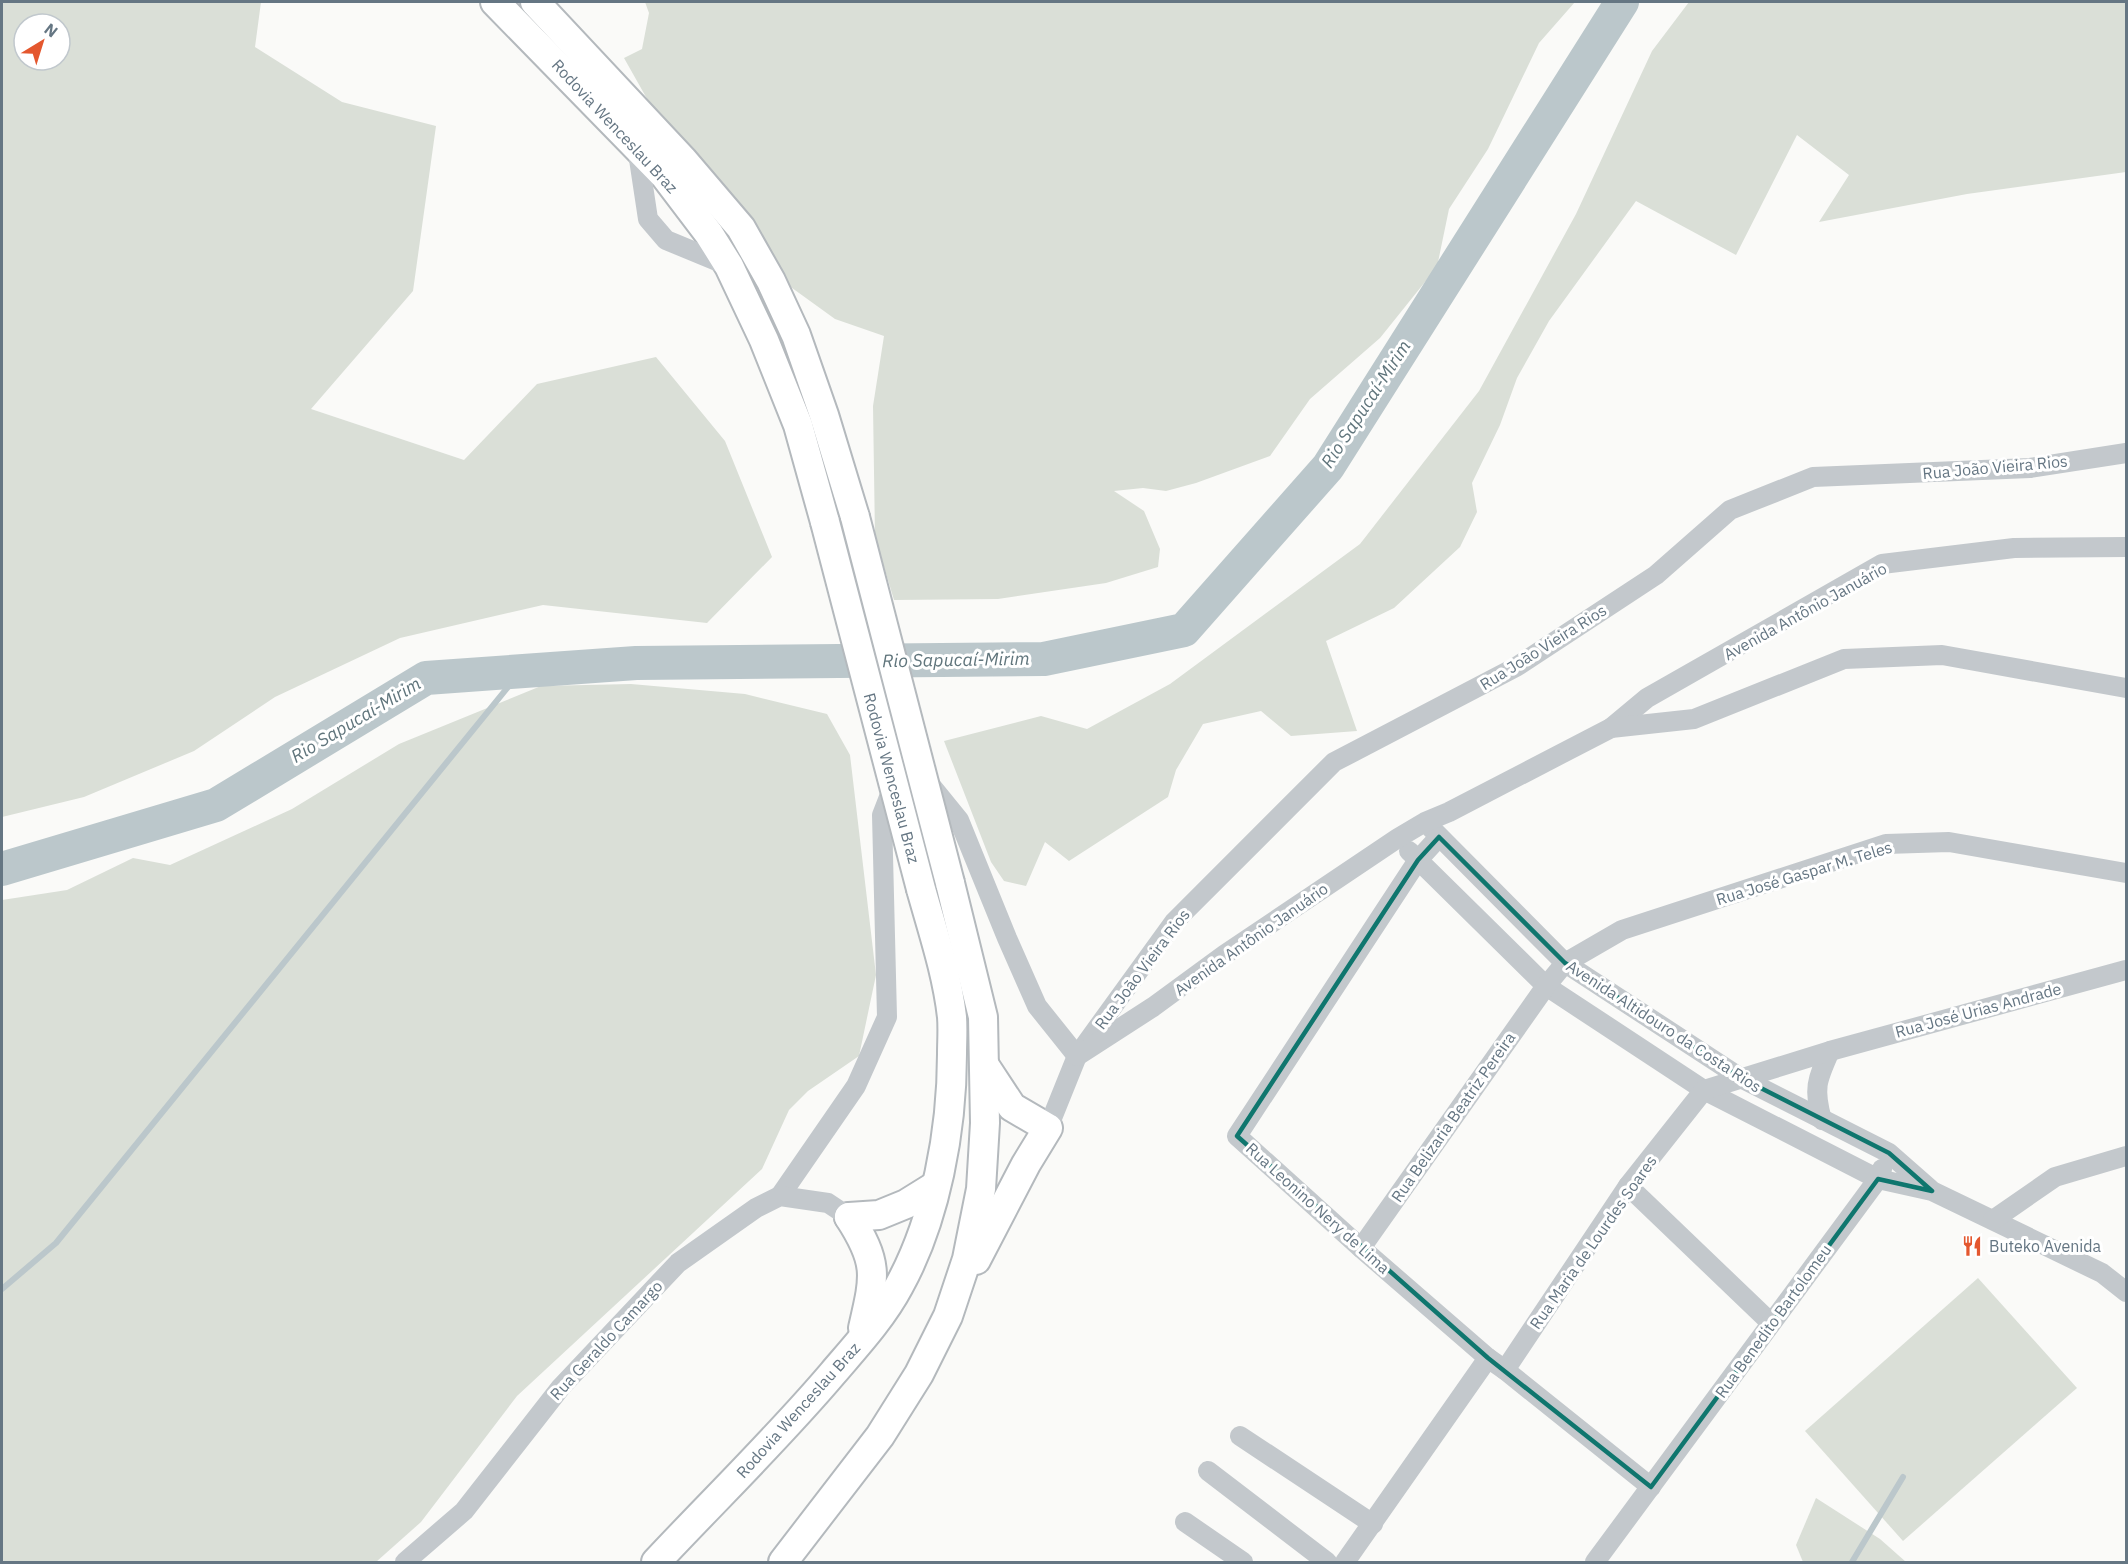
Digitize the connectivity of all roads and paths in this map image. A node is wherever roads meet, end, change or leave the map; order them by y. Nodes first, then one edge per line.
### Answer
1 (495, 2) edge
2 (535, 2) edge
3 (637, 146) junction
4 (729, 266) junction
5 (2127, 453) edge
6 (2127, 547) edge
7 (2127, 688) edge
8 (1611, 728) junction
9 (1425, 822) junction
10 (1439, 837) junction
11 (1398, 838) junction
12 (1418, 860) junction
13 (2127, 873) edge
14 (1565, 963) junction
15 (2127, 970) edge
16 (1546, 986) junction
17 (1830, 1051) junction
18 (1077, 1056) junction
19 (985, 1066) junction
20 (1741, 1078) junction
21 (1704, 1090) junction
22 (1822, 1120) junction
23 (1048, 1128) junction
24 (1889, 1153) junction
25 (2127, 1156) edge
26 (1878, 1179) junction
27 (935, 1186) junction
28 (1628, 1186) junction
29 (1932, 1191) junction
30 (780, 1196) junction
31 (849, 1217) junction
32 (1993, 1221) junction
33 (1361, 1248) junction
34 (2127, 1292) edge
35 (948, 1316) junction
36 (1771, 1323) junction
37 (860, 1342) junction
38 (1488, 1358) junction
39 (1505, 1370) junction
40 (1240, 1436) dead end
41 (1208, 1471) dead end
42 (1651, 1487) junction
43 (1185, 1522) dead end
44 (1373, 1524) junction
45 (656, 1562) edge
46 (405, 1563) edge
47 (783, 1563) edge
48 (1243, 1563) edge
49 (1327, 1563) edge
50 (1345, 1563) edge
51 (1595, 1563) edge

1 - 3 highway, Rodovia Wenceslau Braz
2 - 19 highway, Rodovia Wenceslau Braz, bridge
3 - 4 highway, Rodovia Wenceslau Braz
3 - 4 street
4 - 27 highway, Rodovia Wenceslau Braz, bridge
5 - 18 street, Rua João Vieira Rios
6 - 8 street, Avenida Antônio Januário
7 - 8 street
8 - 9 street, Avenida Antônio Januário
9 - 10 street, Avenida Altidouro da Costa Rios
9 - 11 street, Avenida Antônio Januário
10 - 12 street, Rua Leonino Nery de Lima
10 - 14 street, Avenida Altidouro da Costa Rios
11 - 12 street, Avenida Altidouro da Costa Rios
11 - 18 street, Avenida Antônio Januário
12 - 16 street, Avenida Altidouro da Costa Rios
12 - 33 street, Rua Leonino Nery de Lima
13 - 14 street, Rua José Gaspar M. Teles
14 - 16 street, Rua Belizaria Beatriz Pereira
14 - 20 street, Avenida Altidouro da Costa Rios
15 - 17 street, Rua José Urias Andrade
16 - 21 street, Avenida Altidouro da Costa Rios
16 - 33 street, Rua Belizaria Beatriz Pereira
17 - 20 street, Rua José Urias Andrade
17 - 22 street
18 - 23 street, Rua João Vieira Rios
18 - 30 street
19 - 23 highway
19 - 35 highway, Rodovia Wenceslau Braz
20 - 21 street
20 - 22 street, Avenida Altidouro da Costa Rios
21 - 26 street, Avenida Altidouro da Costa Rios
21 - 28 street, Rua Maria de Lourdes Soares
22 - 24 street, Avenida Altidouro da Costa Rios
23 - 35 highway
24 - 26 street, Rua Benedito Bartolomeu
24 - 29 street, Avenida Altidouro da Costa Rios
25 - 32 street
26 - 29 street, Avenida Altidouro da Costa Rios
26 - 36 street, Rua Benedito Bartolomeu
27 - 31 highway
27 - 37 highway, Rodovia Wenceslau Braz
28 - 36 street
28 - 39 street, Rua Maria de Lourdes Soares
29 - 32 street, Avenida Altidouro da Costa Rios
30 - 31 street
30 - 46 street, Rua Geraldo Camargo
31 - 37 highway
32 - 34 street, Avenida Altidouro da Costa Rios
33 - 38 street, Rua Leonino Nery de Lima
35 - 47 highway, Rodovia Wenceslau Braz
36 - 42 street, Rua Benedito Bartolomeu
37 - 45 highway, Rodovia Wenceslau Braz
38 - 39 street, Rua Leonino Nery de Lima
38 - 44 street
39 - 42 street, Rua Leonino Nery de Lima
40 - 44 street
41 - 49 street
42 - 51 street, Rua Benedito Bartolomeu
43 - 48 street
44 - 50 street

